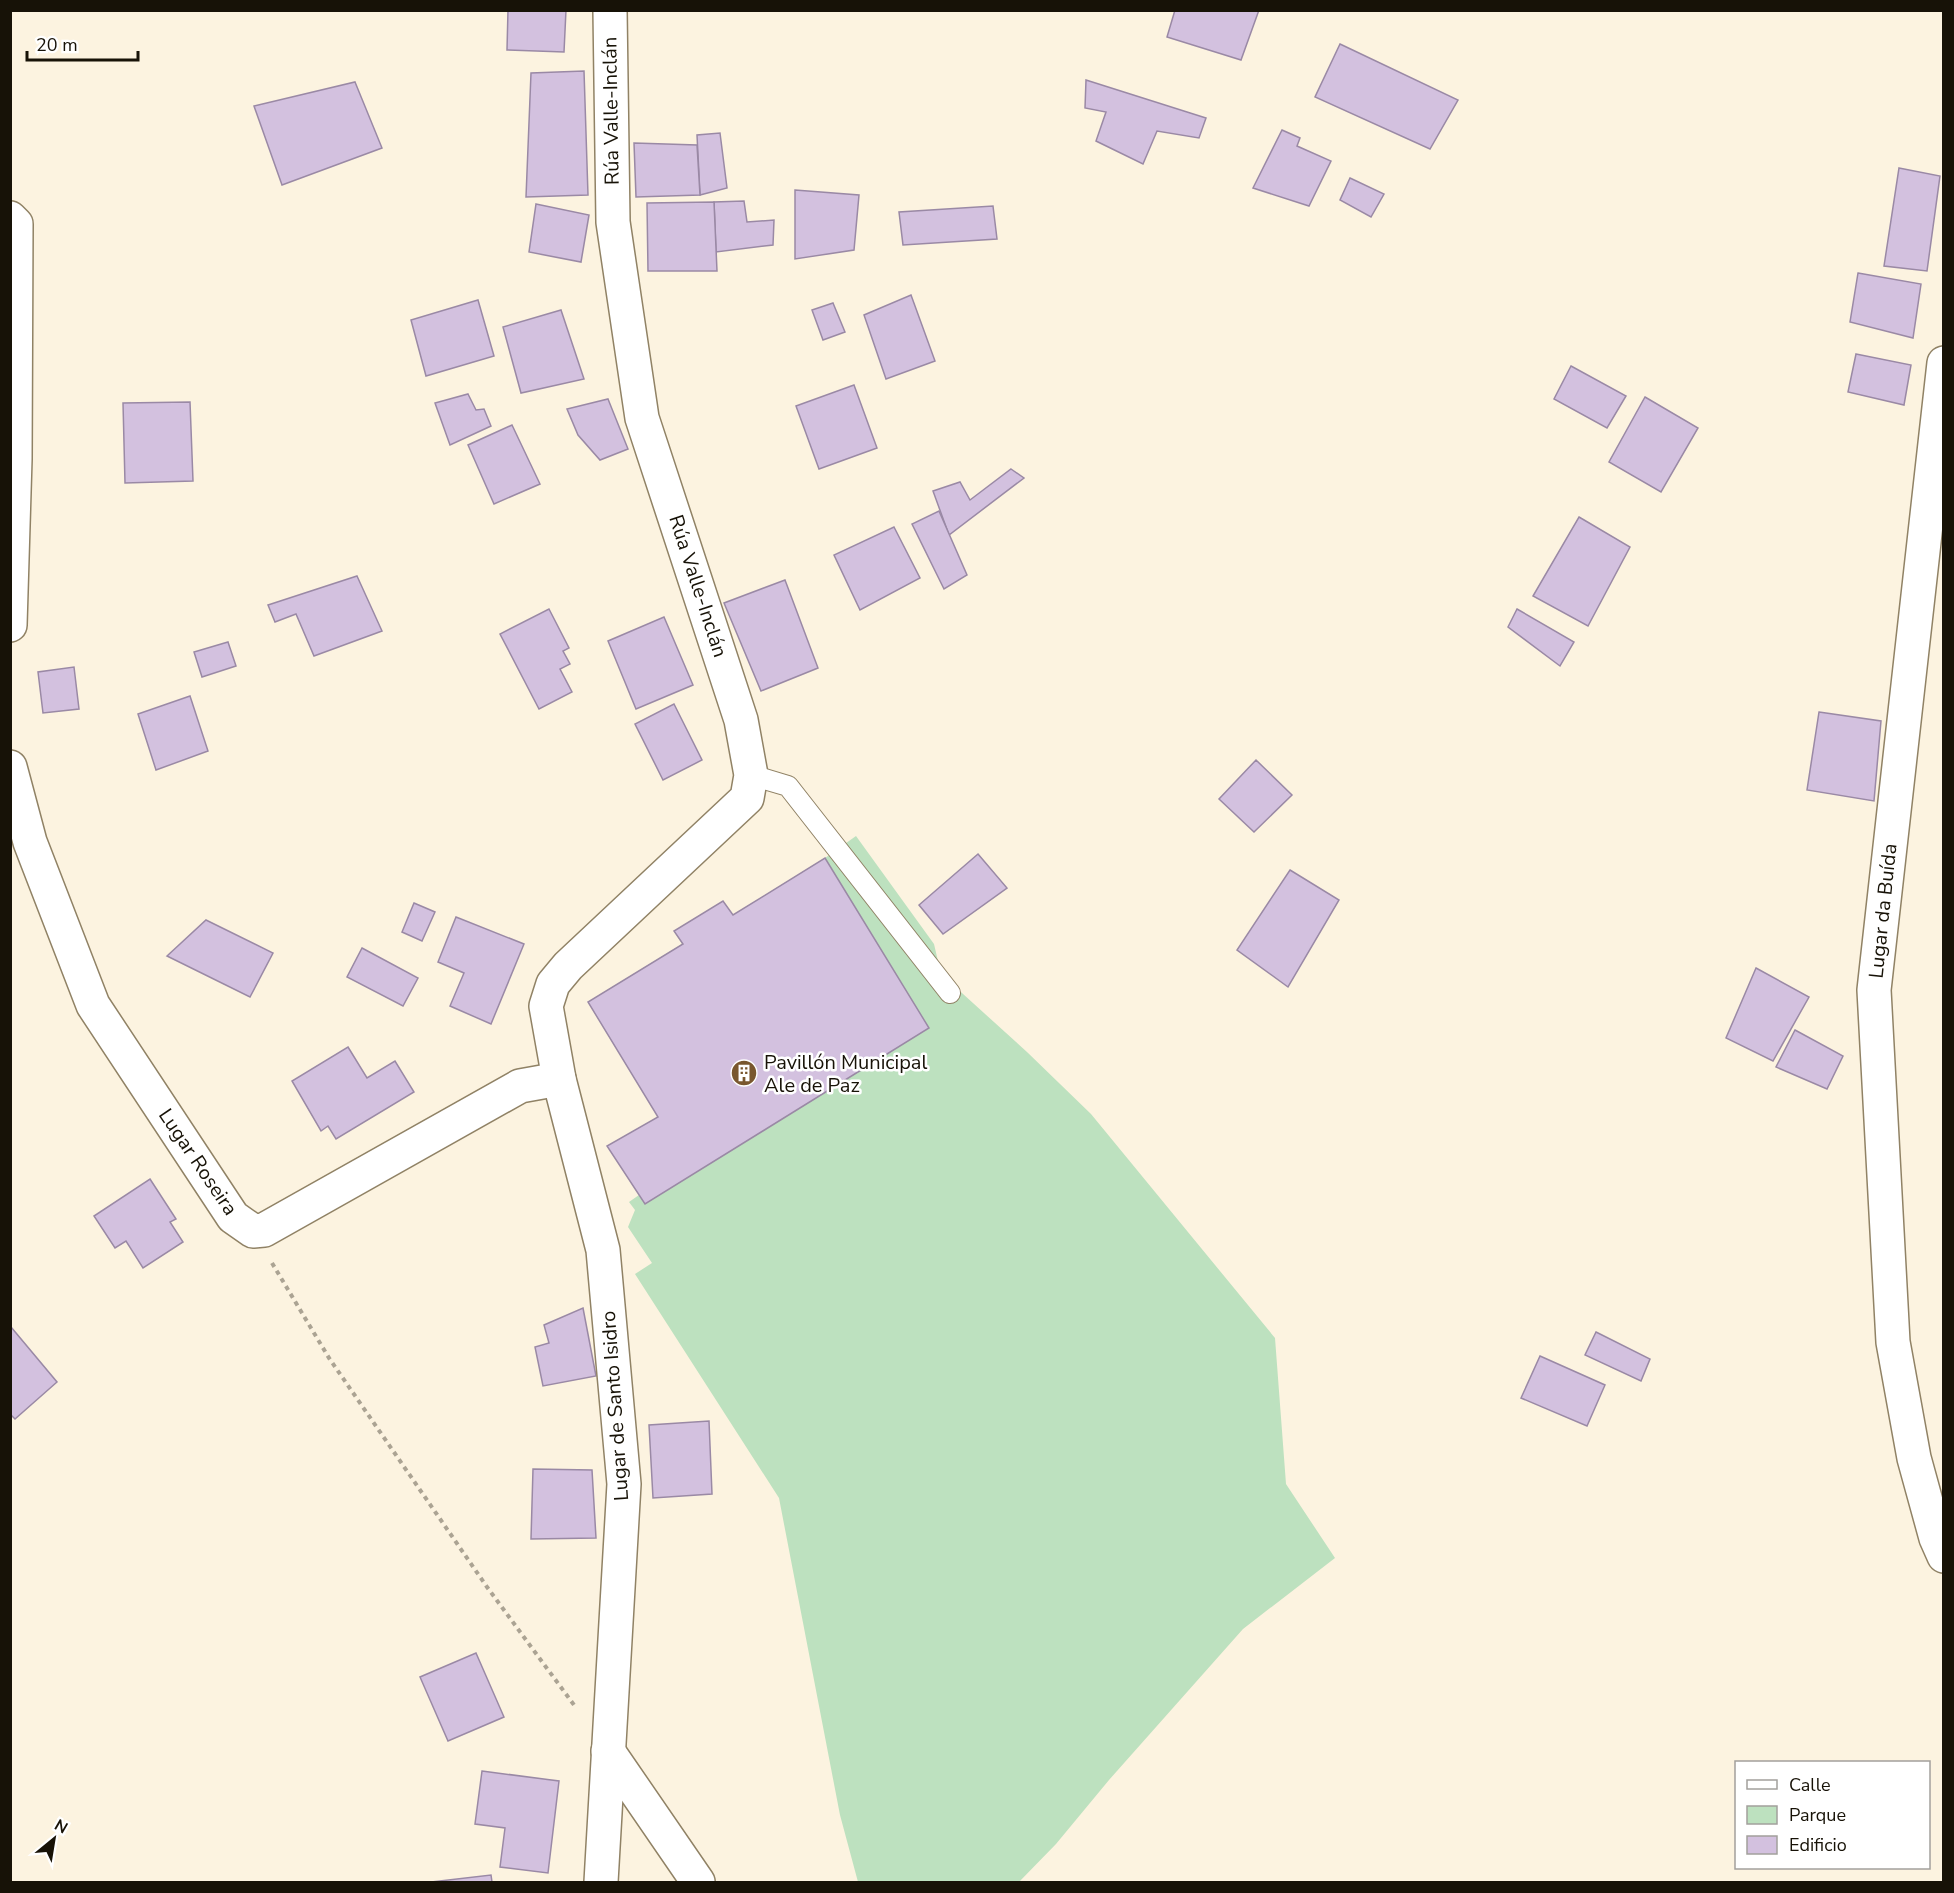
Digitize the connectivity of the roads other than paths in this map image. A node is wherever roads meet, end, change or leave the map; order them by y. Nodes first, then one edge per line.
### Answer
1 (610, 10) edge
2 (10, 218) edge
3 (1944, 363) edge
4 (10, 625) edge
5 (10, 767) edge
6 (751, 775) junction
7 (20, 844) edge
8 (950, 993) dead end
9 (560, 1079) junction
10 (1944, 1556) edge
11 (608, 1752) junction
12 (601, 1882) edge
13 (698, 1882) edge

1 - 6 street, Rúa Valle-Inclán
2 - 4 street
3 - 10 street, Lugar da Buída
5 - 7 street, Lugar Roseira
6 - 8 lane
6 - 9 street, Rúa Valle-Inclán
7 - 9 street, Lugar Roseira
9 - 11 street, Lugar de Santo Isidro
11 - 12 street, Lugar de Santo Isidro
11 - 13 street

